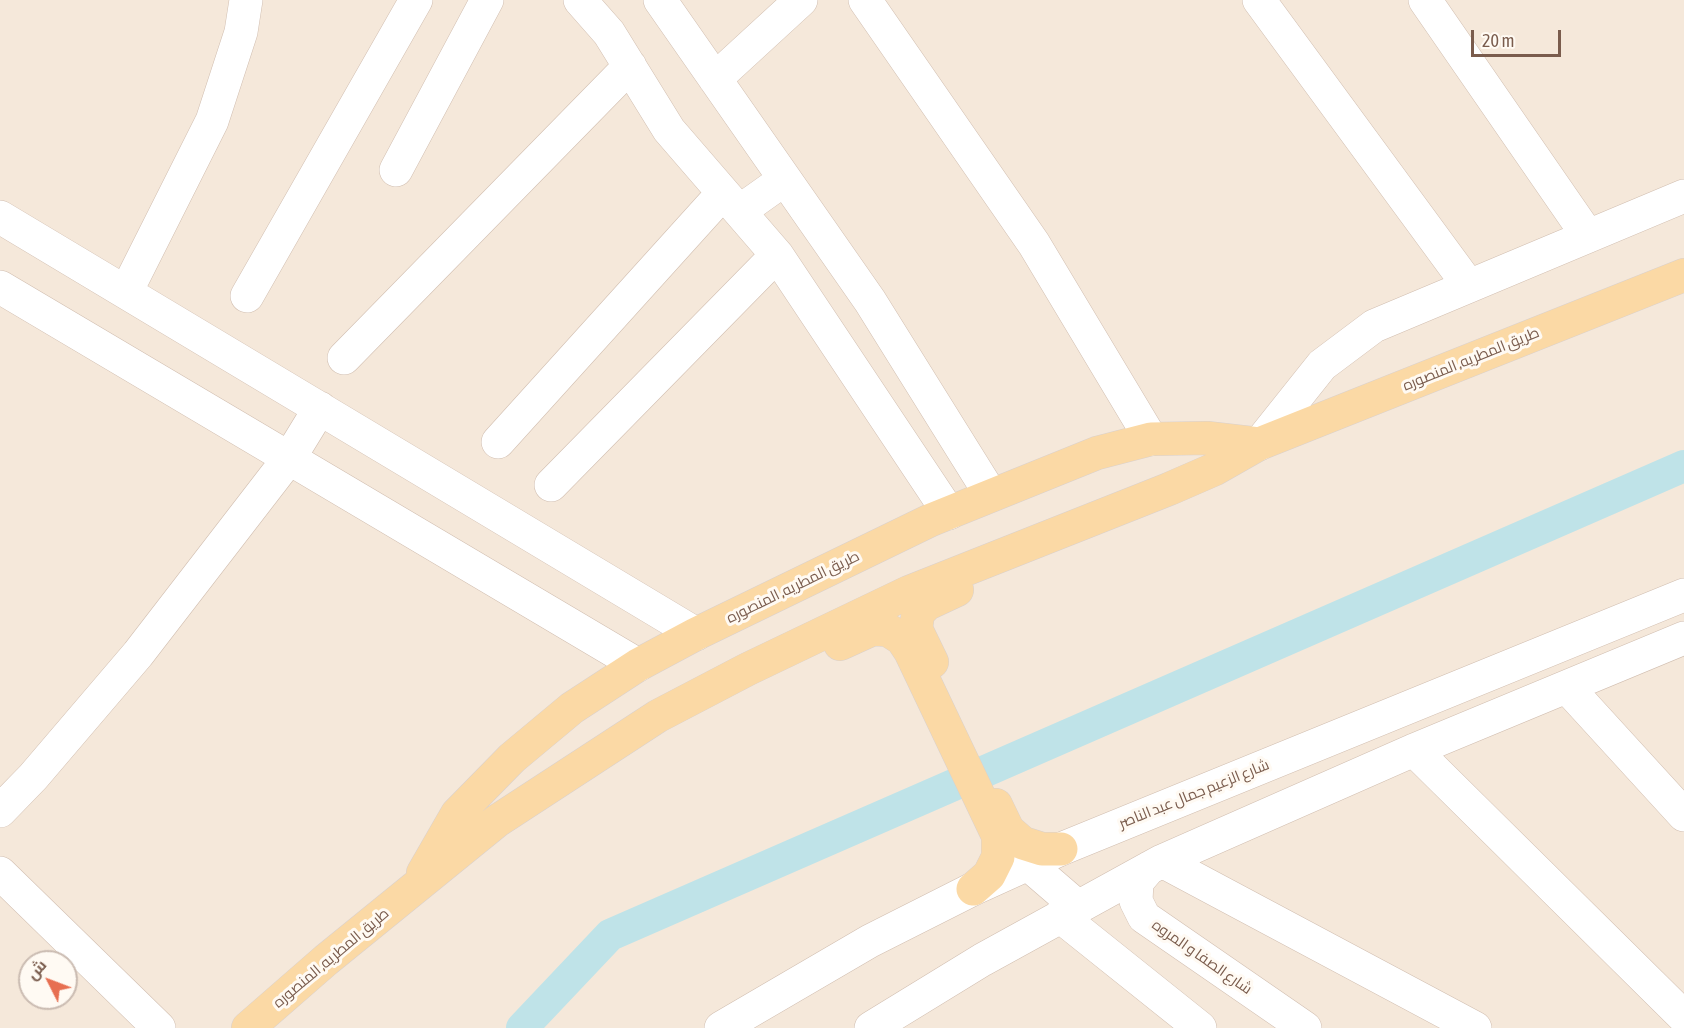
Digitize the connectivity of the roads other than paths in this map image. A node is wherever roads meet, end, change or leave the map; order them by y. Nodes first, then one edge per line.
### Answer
1 (246, 0) edge
2 (416, 0) edge
3 (487, 0) edge
4 (580, 0) edge
5 (660, 0) edge
6 (801, 0) edge
7 (865, 0) edge
8 (1259, 0) edge
9 (1425, 0) edge
10 (630, 66) junction
11 (715, 79) junction
12 (396, 170) dead end
13 (785, 179) junction
14 (1684, 196) edge
15 (731, 202) junction
16 (0, 217) edge
17 (1588, 236) junction
18 (777, 255) junction
19 (1684, 275) edge
20 (1469, 286) junction
21 (0, 287) edge
22 (126, 292) junction
23 (247, 296) dead end
24 (344, 358) dead end
25 (320, 408) junction
26 (1151, 439) junction
27 (498, 442) dead end
28 (1259, 444) junction
29 (290, 457) junction
30 (551, 485) dead end
31 (991, 495) junction
32 (949, 513) junction
33 (1022, 546) junction
34 (1684, 596) edge
35 (696, 634) junction
36 (1684, 638) edge
37 (917, 647) junction
38 (638, 665) junction
39 (748, 669) junction
40 (1567, 687) junction
41 (1414, 750) junction
42 (0, 811) edge
43 (994, 815) junction
44 (1684, 815) edge
45 (1061, 849) junction
46 (1028, 864) junction
47 (1155, 864) junction
48 (0, 873) edge
49 (414, 889) junction
50 (973, 889) junction
51 (1069, 911) junction
52 (1684, 1017) edge
53 (159, 1028) edge
54 (248, 1028) edge
55 (721, 1028) edge
56 (871, 1028) edge
57 (1200, 1028) edge
58 (1305, 1028) edge
59 (1475, 1028) edge

1 - 22 street
2 - 23 street
3 - 12 street
4 - 10 street
5 - 11 street
6 - 11 street
7 - 26 street
8 - 20 street
9 - 17 street
10 - 15 street
10 - 24 street
11 - 13 street
13 - 15 street
13 - 31 street
14 - 17 street
15 - 18 street
15 - 27 street
16 - 22 street
17 - 20 street
18 - 30 street
18 - 32 street
19 - 28 main road, طريق المطريه, المنصوره
20 - 28 street
21 - 29 street
22 - 25 street
25 - 29 street
25 - 35 street
26 - 28 main road, طريق المطريه, المنصوره
26 - 31 main road, طريق المطريه, المنصوره
28 - 33 main road, طريق المطريه, المنصوره
29 - 38 street
29 - 42 street
31 - 32 main road, طريق المطريه, المنصوره
32 - 35 main road, طريق المطريه, المنصوره
33 - 37 main road
33 - 39 main road, طريق المطريه, المنصوره
34 - 45 street, شارع الزعيم جمال عبد الناصر
35 - 38 main road, طريق المطريه, المنصوره
36 - 40 street
37 - 39 main road
37 - 43 main road
38 - 49 main road, طريق المطريه, المنصوره
39 - 49 main road, طريق المطريه, المنصوره
40 - 41 street
40 - 44 street
41 - 47 street
41 - 52 street
43 - 45 main road
43 - 50 main road
45 - 46 street, شارع الزعيم جمال عبد الناصر
46 - 50 street, شارع الزعيم جمال عبد الناصر
46 - 51 street
47 - 51 street
47 - 58 street, شارع الصفا و المروه
47 - 59 street
48 - 53 street
49 - 54 main road, طريق المطريه, المنصوره
50 - 55 street, شارع الزعيم جمال عبد الناصر
51 - 56 street
51 - 57 street

